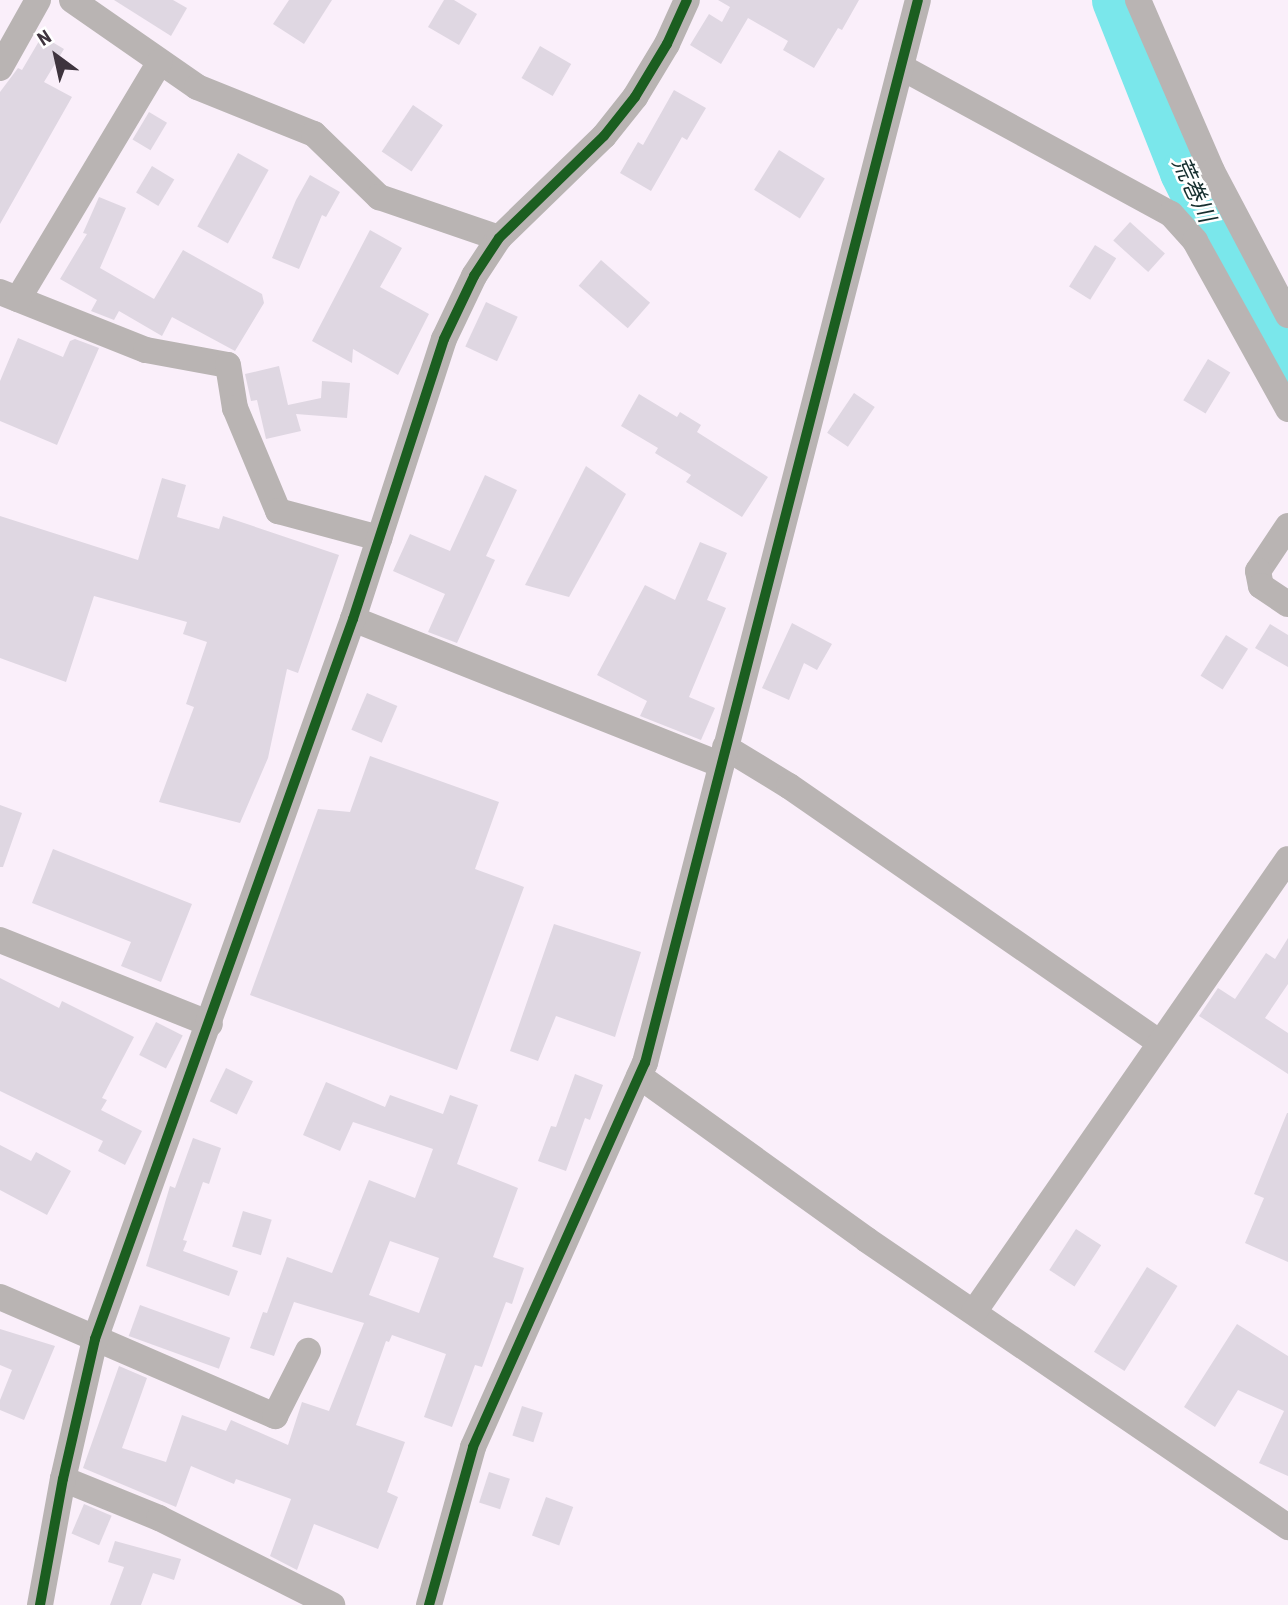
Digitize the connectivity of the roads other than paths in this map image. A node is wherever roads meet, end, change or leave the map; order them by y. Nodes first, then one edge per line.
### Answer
1 (38, 0) edge
2 (72, 0) edge
3 (687, 0) edge
4 (918, 0) edge
5 (1138, 0) edge
6 (160, 62) junction
7 (901, 67) junction
8 (0, 68) edge
9 (499, 238) junction
10 (9, 295) edge
11 (1288, 315) edge
12 (1288, 409) edge
13 (1288, 526) edge
14 (379, 538) junction
15 (1288, 604) edge
16 (353, 620) junction
17 (723, 756) junction
18 (1288, 859) edge
19 (0, 940) edge
20 (210, 1024) junction
21 (1159, 1042) junction
22 (639, 1076) junction
23 (0, 1297) edge
24 (974, 1312) junction
25 (95, 1339) junction
26 (308, 1351) dead end
27 (63, 1479) junction
28 (1288, 1527) edge
29 (40, 1605) edge
30 (332, 1605) edge
31 (429, 1605) edge

1 - 8 street
2 - 6 street
3 - 9 street
4 - 7 street
5 - 11 street
6 - 9 street
6 - 10 street
7 - 12 street
7 - 17 street
9 - 14 street
10 - 14 street
13 - 15 street
14 - 16 street
16 - 17 street
16 - 20 street
17 - 21 street
17 - 22 street
18 - 21 street
19 - 20 street
20 - 25 street
21 - 24 street
22 - 24 street
22 - 31 street
23 - 25 street
24 - 28 street
25 - 26 street
25 - 27 street
27 - 29 street
27 - 30 street

